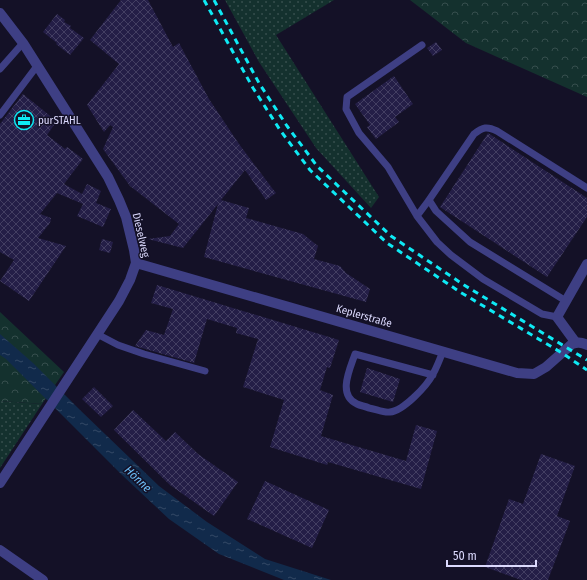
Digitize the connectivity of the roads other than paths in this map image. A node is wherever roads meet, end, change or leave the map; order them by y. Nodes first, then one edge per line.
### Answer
1 (0, 13) edge
2 (23, 43) junction
3 (422, 45) dead end
4 (37, 66) junction
5 (0, 69) edge
6 (0, 115) edge
7 (587, 188) edge
8 (429, 200) junction
9 (417, 216) junction
10 (136, 263) junction
11 (587, 264) edge
12 (566, 301) junction
13 (557, 317) junction
14 (98, 334) junction
15 (576, 343) junction
16 (587, 345) edge
17 (443, 352) junction
18 (206, 371) dead end
19 (433, 375) junction
20 (0, 483) edge
21 (0, 550) edge
22 (43, 580) edge

1 - 2 street, Dieselweg
2 - 4 street, Dieselweg
2 - 5 lane
3 - 9 lane
4 - 6 lane
4 - 10 street, Dieselweg
7 - 8 lane
8 - 9 lane
8 - 12 lane
9 - 13 lane
10 - 14 street, Dieselweg
10 - 17 street, Keplerstraße
11 - 12 street
12 - 13 street
13 - 15 street
14 - 18 lane
14 - 20 street, Dieselweg
15 - 16 street
15 - 17 street, Keplerstraße
17 - 19 lane
19 - 19 lane
21 - 22 street

